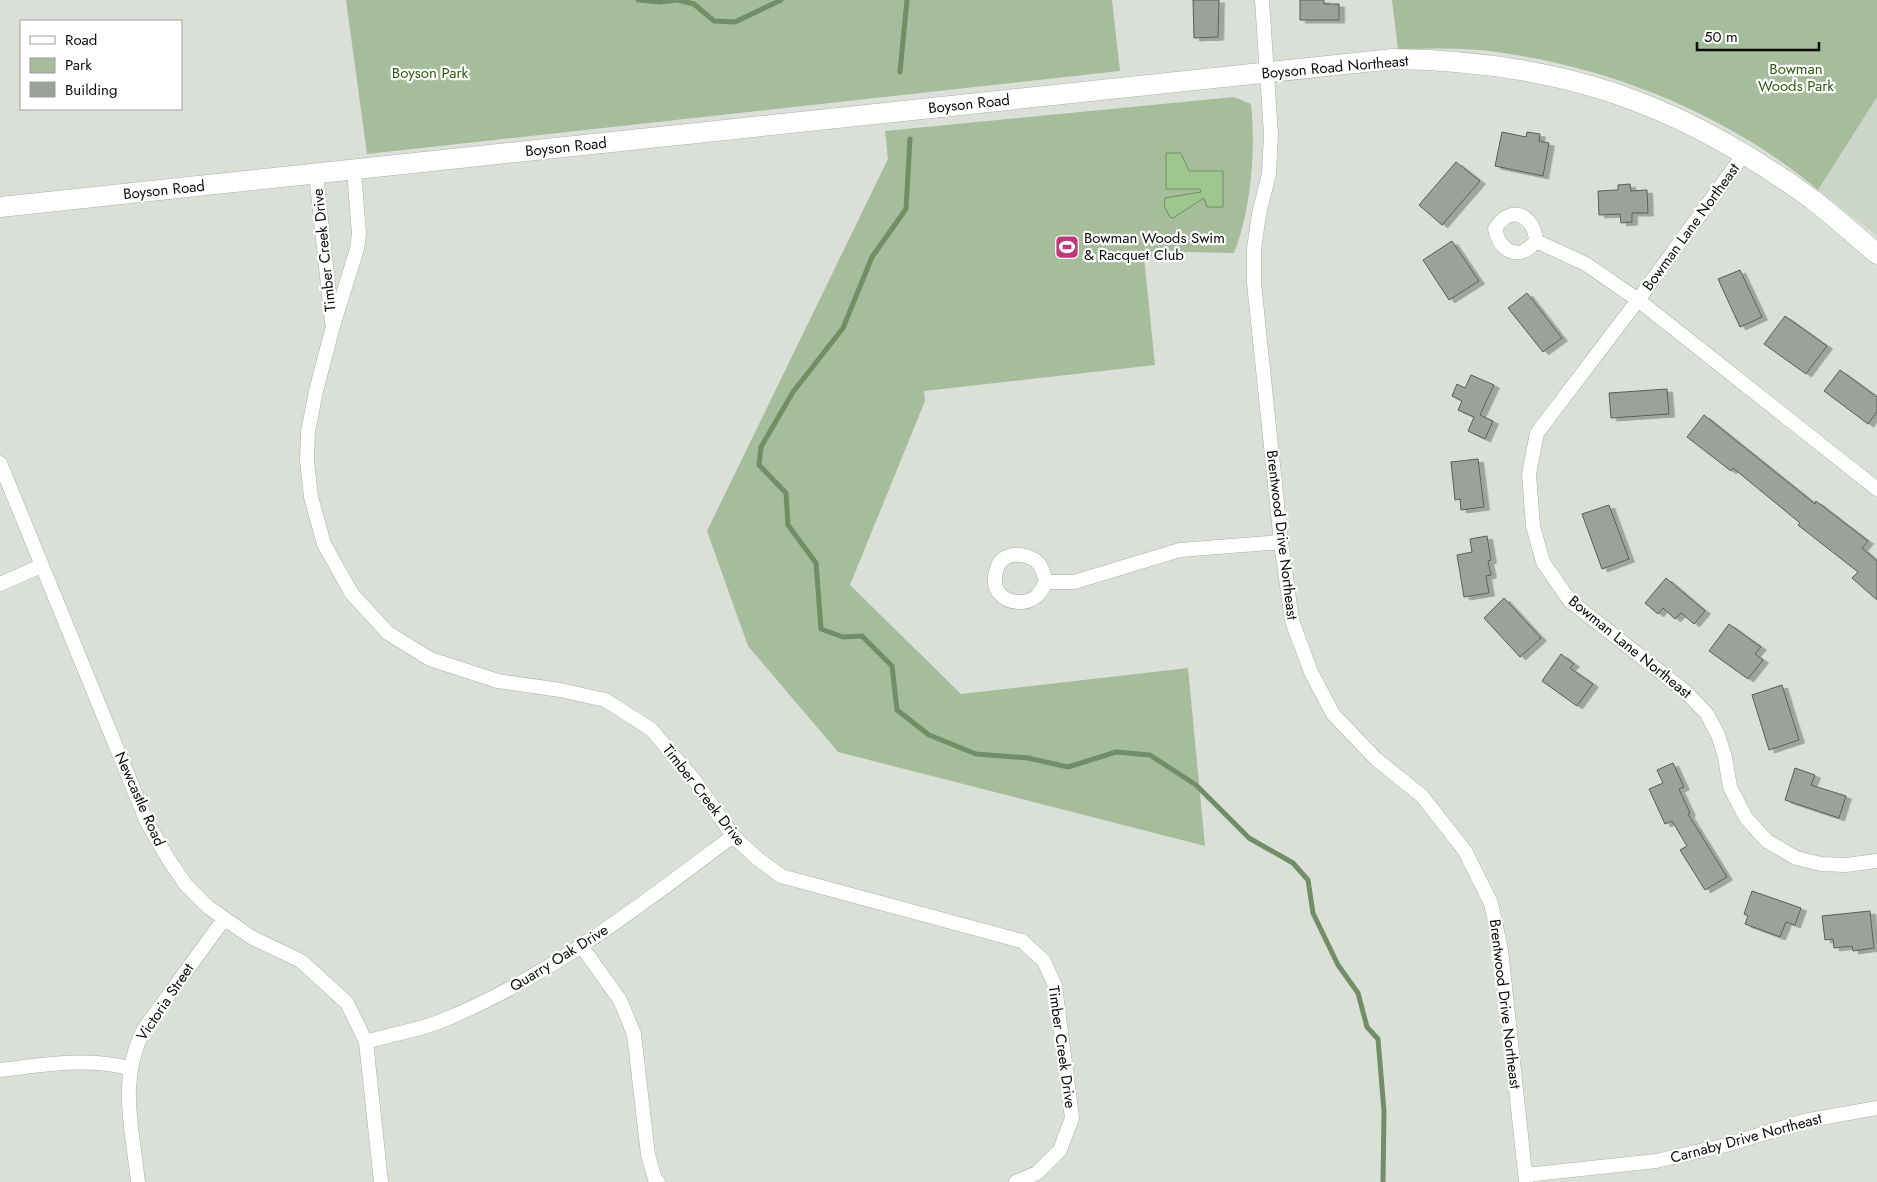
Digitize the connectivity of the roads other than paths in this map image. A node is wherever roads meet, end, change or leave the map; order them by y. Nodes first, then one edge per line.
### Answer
1 (1262, 0) edge
2 (1267, 73) junction
3 (1133, 86) joint
4 (1744, 154) junction
5 (354, 170) junction
6 (316, 174) junction
7 (0, 207) edge
8 (1536, 241) dead end
9 (1877, 254) edge
10 (1638, 300) junction
11 (333, 326) junction
12 (0, 463) edge
13 (1877, 490) edge
14 (1281, 542) junction
15 (41, 566) junction
16 (1046, 582) dead end
17 (0, 584) edge
18 (733, 836) junction
19 (1877, 861) edge
20 (224, 919) junction
21 (582, 947) junction
22 (366, 1042) junction
23 (129, 1068) junction
24 (0, 1070) edge
25 (1877, 1108) edge
26 (1526, 1179) edge
27 (138, 1182) edge
28 (381, 1182) edge
29 (658, 1182) edge
30 (1016, 1182) edge

1 - 2 street, Brentwood Drive Northeast
2 - 3 street, Boyson Road Northeast
2 - 4 street, Boyson Road Northeast
2 - 14 street, Brentwood Drive Northeast
3 - 5 street, Boyson Road
4 - 9 street, Boyson Road Northeast
4 - 10 street, Bowman Lane Northeast
5 - 6 street, Boyson Road
5 - 11 street, Timber Creek Drive
6 - 7 street, Boyson Road
6 - 11 street, Timber Creek Drive
8 - 10 street
10 - 13 street, Bowman Lane Northeast
10 - 19 street, Bowman Lane Northeast
11 - 18 street, Timber Creek Drive
12 - 15 street, Newcastle Road
14 - 16 street
14 - 26 street, Brentwood Drive Northeast
15 - 17 street
15 - 20 street, Newcastle Road
18 - 21 street, Quarry Oak Drive
18 - 30 street, Timber Creek Drive
20 - 22 street, Newcastle Road
20 - 23 street, Victoria Street
21 - 22 street, Quarry Oak Drive
21 - 29 street
22 - 28 street, Newcastle Road
23 - 24 street
23 - 27 street, Victoria Street
25 - 26 street, Carnaby Drive Northeast

